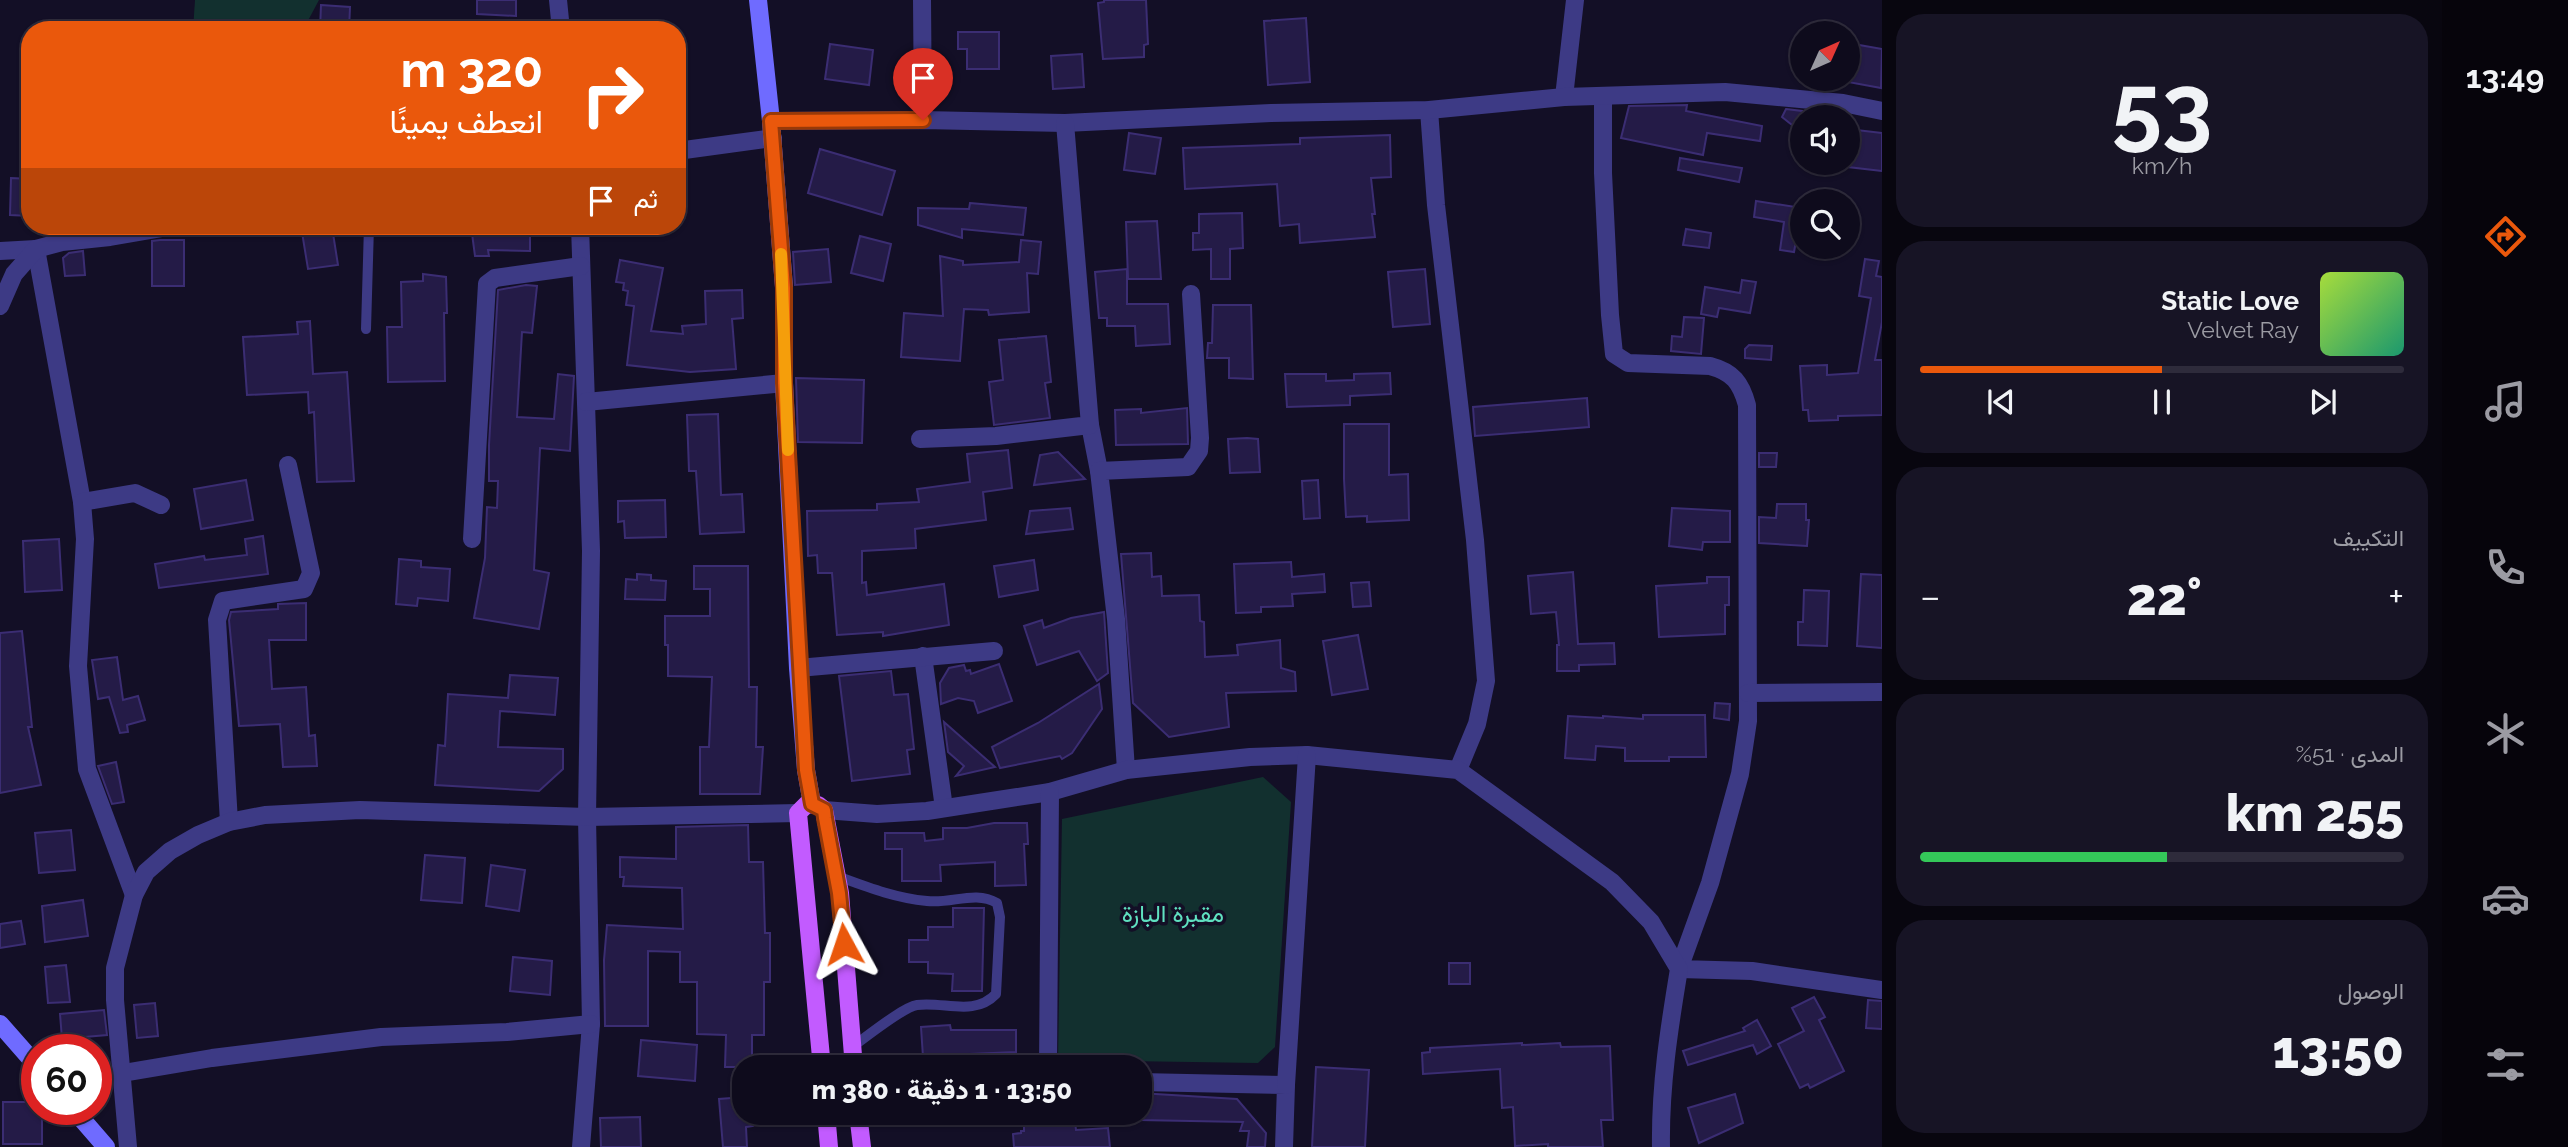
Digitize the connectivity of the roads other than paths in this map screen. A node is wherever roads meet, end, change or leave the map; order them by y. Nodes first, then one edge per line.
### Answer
1 (558, 0) edge
2 (758, 0) edge
3 (922, 0) edge
4 (1575, 0) edge
5 (560, 21) edge
6 (1603, 96) junction
7 (1564, 97) junction
8 (1429, 110) junction
9 (1882, 111) edge
10 (923, 120) junction
11 (1065, 123) junction
12 (772, 130) junction
13 (686, 149) edge
14 (122, 235) edge
15 (369, 235) edge
16 (580, 235) edge
17 (36, 249) junction
18 (0, 251) edge
19 (581, 266) junction
20 (1191, 294) dead end
21 (0, 306) edge
22 (366, 328) dead end
23 (784, 383) junction
24 (586, 402) junction
25 (1090, 425) junction
26 (920, 439) dead end
27 (288, 465) dead end
28 (1099, 471) junction
29 (82, 502) junction
30 (161, 505) dead end
31 (472, 539) dead end
32 (994, 651) dead end
33 (923, 656) junction
34 (799, 668) junction
35 (1882, 692) edge
36 (1748, 693) junction
37 (1307, 755) junction
38 (1126, 770) junction
39 (1458, 770) junction
40 (1050, 792) junction
41 (944, 808) junction
42 (811, 809) junction
43 (587, 817) junction
44 (229, 822) junction
45 (836, 876) junction
46 (134, 895) junction
47 (1679, 969) junction
48 (1882, 990) edge
49 (0, 1024) edge
50 (591, 1024) junction
51 (852, 1047) junction
52 (21, 1048) edge
53 (821, 1055) edge
54 (853, 1055) edge
55 (1048, 1055) edge
56 (123, 1073) junction
57 (1152, 1082) edge
58 (1286, 1085) junction
59 (87, 1125) edge
60 (827, 1125) edge
61 (859, 1125) edge
62 (106, 1147) edge
63 (128, 1147) edge
64 (581, 1147) edge
65 (829, 1147) edge
66 (862, 1147) edge
67 (1284, 1147) edge
68 (1661, 1147) edge

1 - 5 street
2 - 12 main road
3 - 10 street
4 - 7 street
6 - 7 street
6 - 9 street
6 - 36 street
7 - 8 street
8 - 11 street
8 - 39 street
10 - 11 street
10 - 12 street
11 - 25 street
12 - 13 street
12 - 23 main road
14 - 17 street
15 - 22 lane
16 - 19 street
17 - 18 street
17 - 21 street
17 - 29 street
19 - 24 street
19 - 31 street
20 - 28 street
23 - 24 street
23 - 34 main road
24 - 43 street
25 - 26 street
25 - 28 street
27 - 44 street
28 - 38 street
29 - 30 street
29 - 46 street
32 - 33 street
33 - 34 street
33 - 41 street
34 - 42 main road
35 - 36 street
36 - 47 street
37 - 38 street
37 - 39 street
37 - 58 street
38 - 40 street
39 - 47 street
40 - 41 street
40 - 55 street
41 - 42 street
42 - 43 street
42 - 45 main road
42 - 53 main road
43 - 44 street
43 - 50 street
44 - 46 street
45 - 51 main road
45 - 51 lane
46 - 56 street
47 - 48 street
47 - 68 street
49 - 52 main road
50 - 56 street
50 - 64 street
51 - 54 main road
56 - 63 street
57 - 58 street
58 - 67 street
59 - 62 main road
60 - 65 main road
61 - 66 main road

